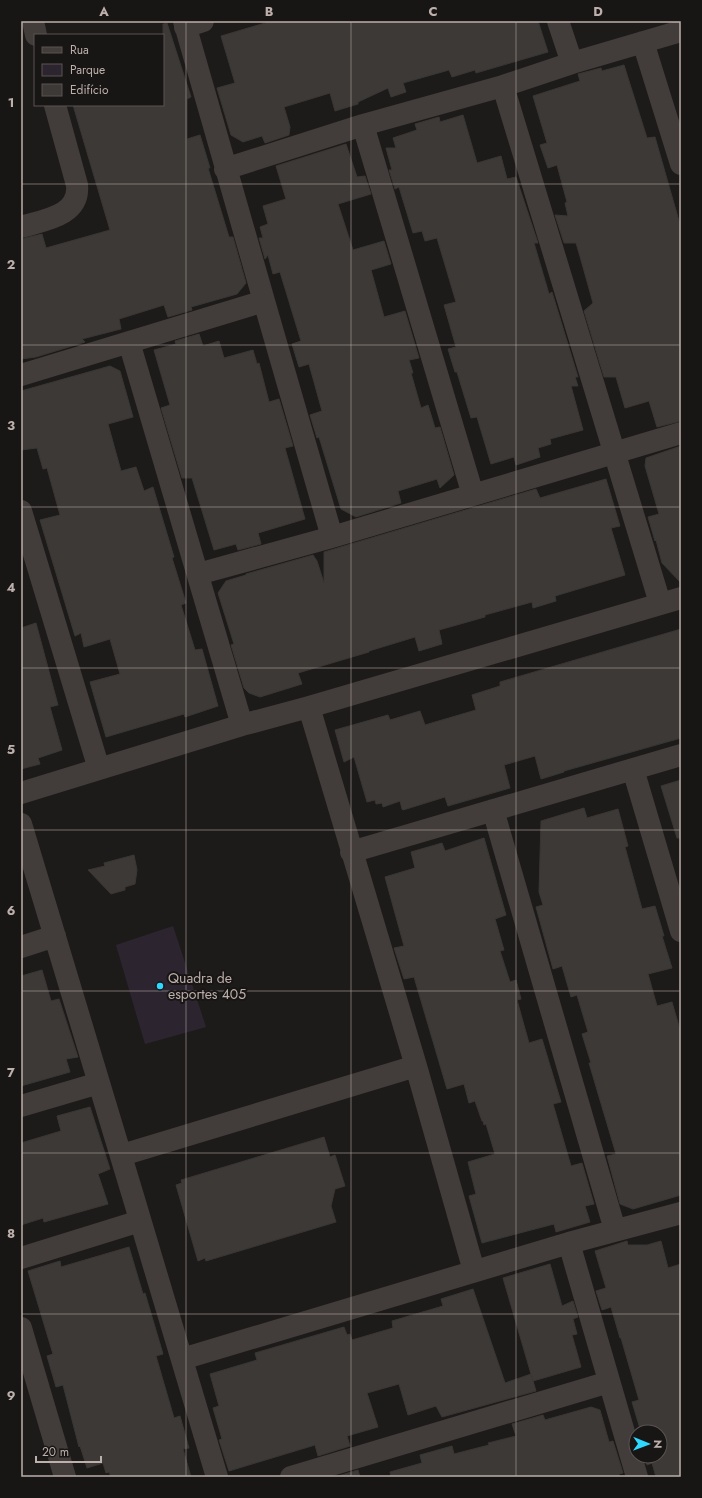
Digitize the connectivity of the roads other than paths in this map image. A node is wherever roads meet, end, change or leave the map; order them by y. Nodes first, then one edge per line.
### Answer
1 (32, 21) edge
2 (558, 21) edge
3 (191, 23) edge
4 (681, 31) edge
5 (36, 34) edge
6 (643, 42) junction
7 (572, 63) junction
8 (503, 86) junction
9 (55, 106) edge
10 (363, 125) junction
11 (681, 164) edge
12 (225, 169) junction
13 (21, 227) edge
14 (264, 301) junction
15 (129, 342) junction
16 (21, 375) edge
17 (681, 433) edge
18 (614, 452) junction
19 (473, 495) junction
20 (21, 511) edge
21 (332, 537) junction
22 (198, 574) junction
23 (681, 598) edge
24 (660, 603) junction
25 (309, 707) junction
26 (242, 725) junction
27 (681, 756) edge
28 (633, 769) junction
29 (99, 770) junction
30 (21, 793) edge
31 (493, 810) junction
32 (21, 824) edge
33 (351, 852) junction
34 (681, 931) edge
35 (55, 936) junction
36 (21, 947) edge
37 (416, 1066) junction
38 (99, 1083) junction
39 (21, 1106) edge
40 (122, 1155) junction
41 (681, 1213) edge
42 (140, 1221) junction
43 (615, 1230) junction
44 (569, 1243) junction
45 (21, 1258) edge
46 (474, 1271) junction
47 (21, 1328) edge
48 (182, 1359) junction
49 (609, 1382) junction
50 (65, 1477) edge
51 (217, 1477) edge
52 (290, 1477) edge
53 (637, 1477) edge

1 - 5 street
2 - 7 street
3 - 12 street
4 - 6 street
6 - 7 street
6 - 11 street
7 - 8 street
8 - 10 street
8 - 18 street
9 - 13 street
10 - 12 street
10 - 19 street
12 - 14 street
14 - 15 street
14 - 21 street
15 - 16 street
15 - 22 street
17 - 18 street
18 - 19 street
18 - 24 street
19 - 21 street
20 - 29 street
21 - 22 street
22 - 26 street
23 - 24 street
24 - 25 street
25 - 26 street
25 - 33 street
26 - 29 street
27 - 28 street
28 - 31 street
28 - 34 street
29 - 30 street
31 - 33 street
31 - 43 street
32 - 35 street
33 - 37 street
35 - 36 street
35 - 38 street
37 - 40 street
37 - 46 street
38 - 39 street
38 - 40 street
40 - 42 street
41 - 43 street
42 - 45 street
42 - 48 street
43 - 44 street
44 - 46 street
44 - 49 street
46 - 48 street
47 - 50 street
48 - 51 street
49 - 52 street
49 - 53 street

